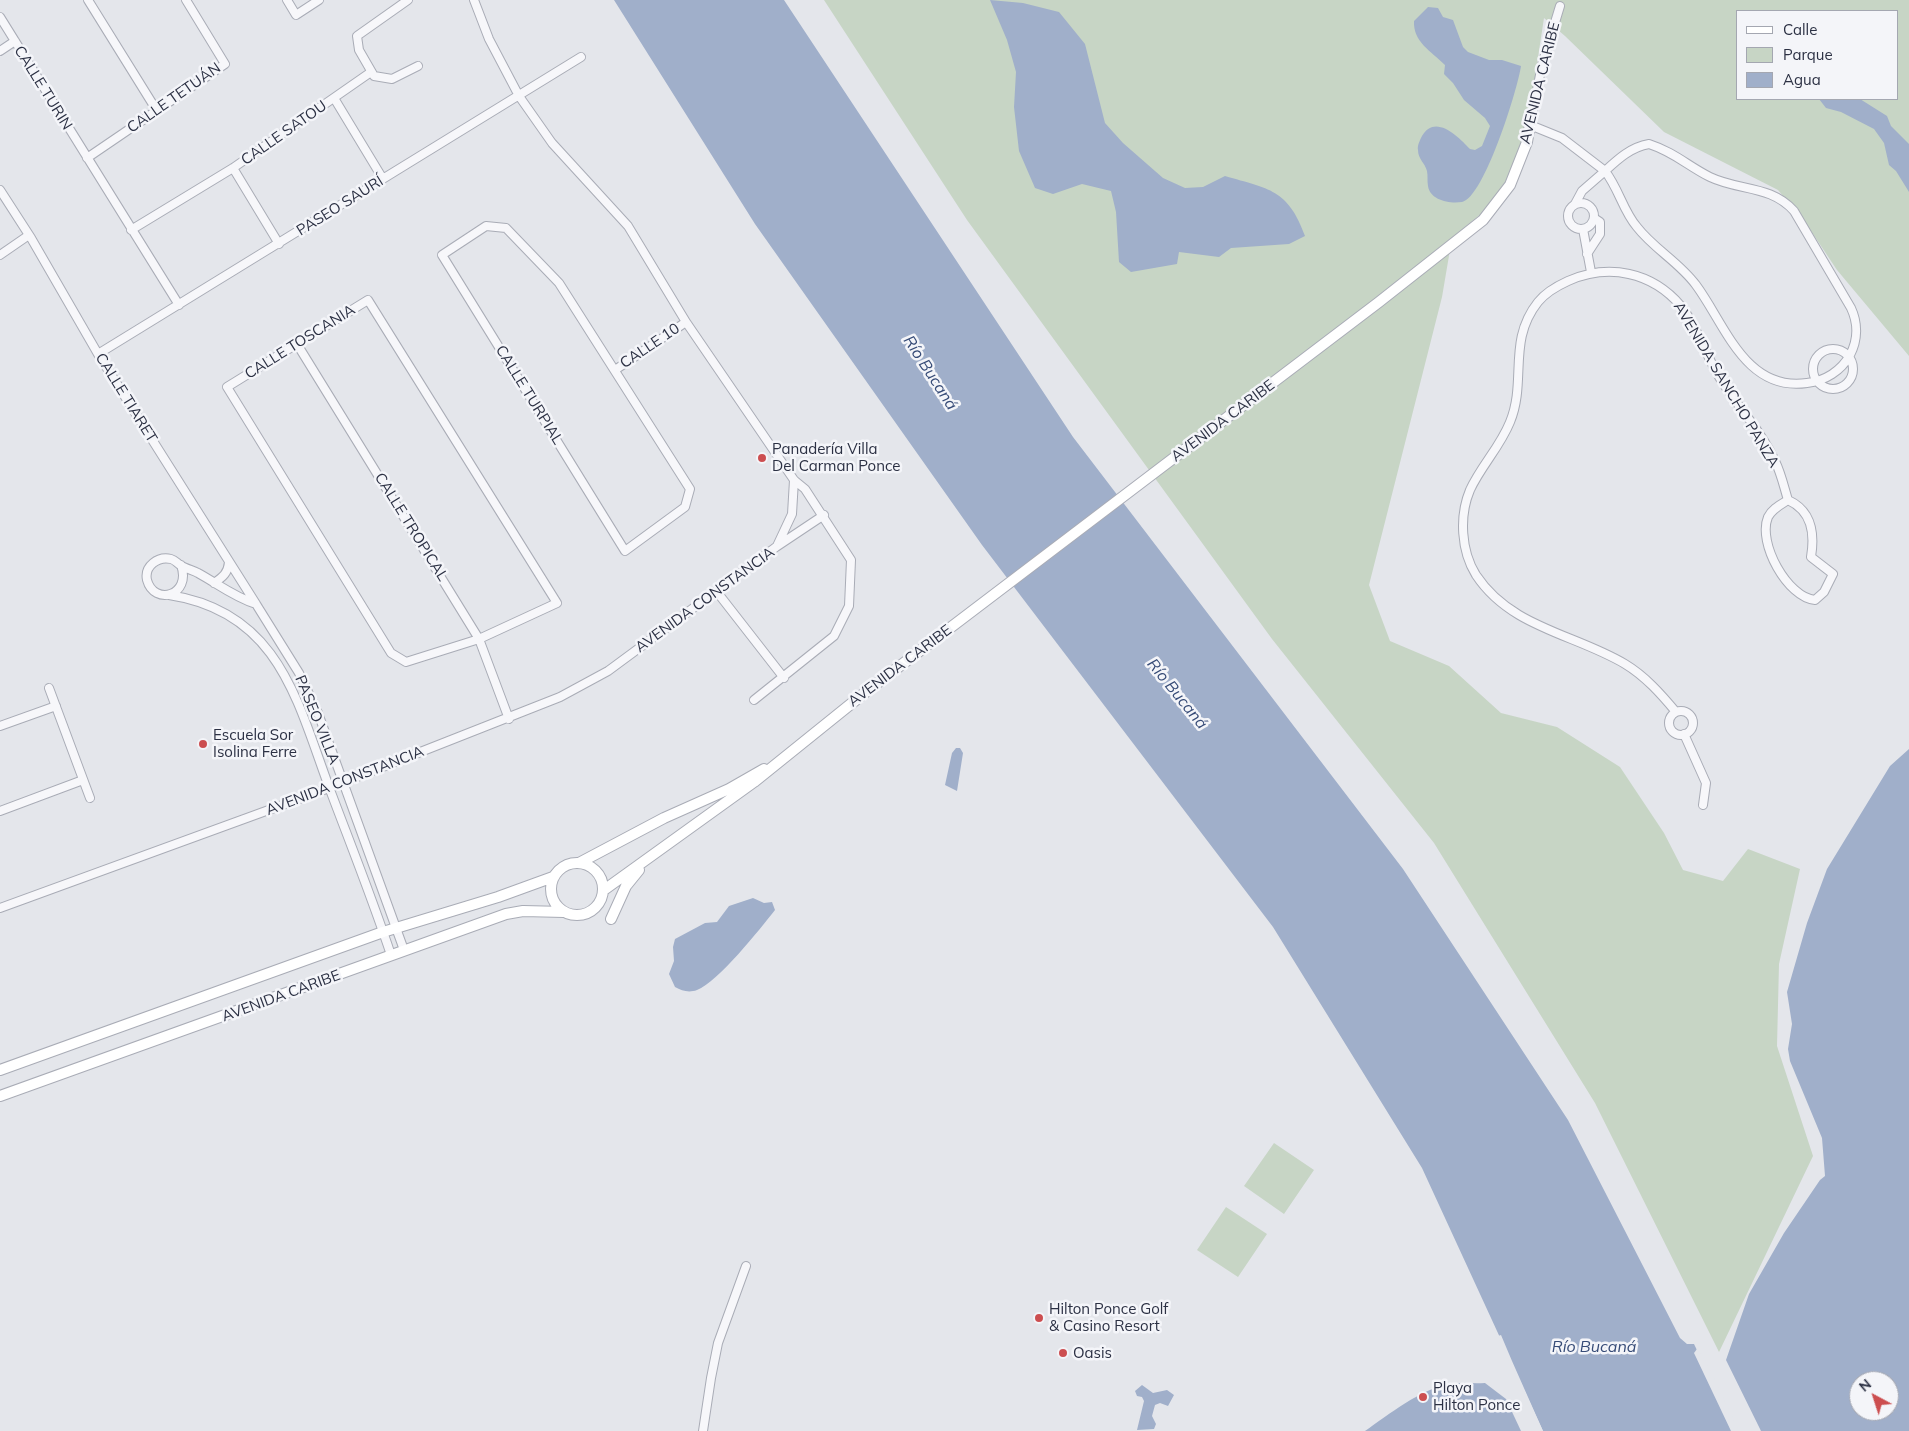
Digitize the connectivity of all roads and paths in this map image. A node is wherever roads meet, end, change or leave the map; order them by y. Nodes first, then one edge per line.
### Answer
1 (88, 0) edge
2 (186, 0) edge
3 (287, 0) edge
4 (319, 0) edge
5 (408, 0) edge
6 (474, 0) edge
7 (1560, 6) dead end
8 (0, 17) edge
9 (15, 41) junction
10 (0, 51) edge
11 (581, 56) dead end
12 (418, 66) dead end
13 (371, 72) junction
14 (519, 96) junction
15 (334, 98) junction
16 (157, 111) junction
17 (1530, 125) junction
18 (87, 158) junction
19 (232, 168) junction
20 (1605, 171) junction
21 (383, 179) junction
22 (0, 190) edge
23 (1575, 204) junction
24 (1594, 218) junction
25 (1583, 229) junction
26 (132, 230) junction
27 (29, 235) junction
28 (279, 244) junction
29 (1587, 254) junction
30 (0, 255) edge
31 (1591, 272) junction
32 (179, 305) junction
33 (686, 322) junction
34 (297, 344) junction
35 (98, 354) junction
36 (1849, 357) junction
37 (615, 370) junction
38 (1817, 381) junction
39 (794, 480) junction
40 (1788, 500) junction
41 (824, 516) junction
42 (776, 547) junction
43 (229, 562) junction
44 (181, 566) junction
45 (214, 583) junction
46 (717, 592) junction
47 (167, 595) junction
48 (256, 604) junction
49 (479, 639) junction
50 (784, 678) junction
51 (49, 688) dead end
52 (754, 700) dead end
53 (56, 706) junction
54 (1676, 712) junction
55 (509, 718) junction
56 (0, 726) edge
57 (1684, 734) junction
58 (778, 762) junction
59 (83, 780) junction
60 (342, 782) junction
61 (329, 788) junction
62 (90, 798) dead end
63 (1704, 805) dead end
64 (0, 811) edge
65 (579, 863) junction
66 (644, 863) junction
67 (553, 877) junction
68 (604, 890) junction
69 (0, 908) edge
70 (564, 912) junction
71 (611, 919) dead end
72 (397, 928) junction
73 (383, 932) junction
74 (404, 950) junction
75 (391, 955) junction
76 (0, 1070) edge
77 (0, 1096) edge
78 (746, 1266) dead end
79 (703, 1431) edge

1 - 16 street
2 - 16 street, CALLE TETUÁN
3 - 4 street
5 - 13 street
6 - 14 street
7 - 17 street, AVENIDA CARIBE
8 - 9 street, CALLE TURIN
9 - 10 street
9 - 18 street, CALLE TURIN
11 - 14 street, PASEO SAURÍ
12 - 13 street
13 - 15 street, CALLE SATOU
14 - 21 street, PASEO SAURÍ
14 - 33 street
15 - 19 street, CALLE SATOU
15 - 21 street
16 - 18 street, CALLE TETUÁN
17 - 20 street
17 - 58 street, AVENIDA CARIBE
18 - 26 street, CALLE TURIN
19 - 26 street, CALLE SATOU
19 - 28 street
20 - 23 street
20 - 36 street
20 - 38 street
21 - 28 street, PASEO SAURÍ
22 - 27 street, CALLE TIARET
23 - 24 street
23 - 25 street
24 - 25 street
24 - 29 street
25 - 29 street
26 - 32 street, CALLE TURIN
27 - 30 street
27 - 35 street, CALLE TIARET
28 - 32 street, PASEO SAURÍ
29 - 31 street
31 - 40 street, AVENIDA SANCHO PANZA
31 - 54 street, AVENIDA SANCHO PANZA
32 - 35 street, PASEO SAURÍ
33 - 37 street, CALLE 10
33 - 39 street
34 - 49 street, CALLE TROPICAL
34 - 49 street, CALLE TOSCANIA
34 - 49 street, CALLE TOSCANIA
35 - 43 street, CALLE TIARET
36 - 38 street
36 - 38 street
36 - 38 street
37 - 37 street, CALLE TURPIAL
39 - 41 street
39 - 42 street
40 - 40 street, AVENIDA SANCHO PANZA
41 - 42 street, AVENIDA CONSTANCIA
41 - 50 street
42 - 46 street, AVENIDA CONSTANCIA
43 - 45 street
43 - 48 street, CALLE TIARET
44 - 45 street, PASEO VILLA
44 - 47 street
44 - 47 street, PASEO VILLA
45 - 48 street, PASEO VILLA
46 - 50 street
46 - 55 street, AVENIDA CONSTANCIA
47 - 61 street, PASEO VILLA
48 - 60 street, PASEO VILLA
49 - 55 street, CALLE TROPICAL
50 - 52 street
51 - 53 street
53 - 56 street
53 - 59 street
54 - 57 street
54 - 57 street
55 - 60 street, AVENIDA CONSTANCIA
57 - 63 street
58 - 65 street, AVENIDA CARIBE
58 - 66 street, AVENIDA CARIBE
59 - 62 street
59 - 64 street
60 - 61 street, AVENIDA CONSTANCIA
60 - 72 street, PASEO VILLA
61 - 69 street, AVENIDA CONSTANCIA
61 - 73 street, PASEO VILLA
65 - 67 street
65 - 68 street
66 - 68 street, AVENIDA CARIBE
66 - 71 street
67 - 70 street
67 - 72 street, AVENIDA CARIBE
68 - 70 street
70 - 74 street, AVENIDA CARIBE
72 - 73 street, AVENIDA CARIBE
72 - 74 street, PASEO VILLA
73 - 75 street, PASEO VILLA
73 - 76 street, AVENIDA CARIBE
74 - 75 street, AVENIDA CARIBE
75 - 77 street, AVENIDA CARIBE
78 - 79 street

